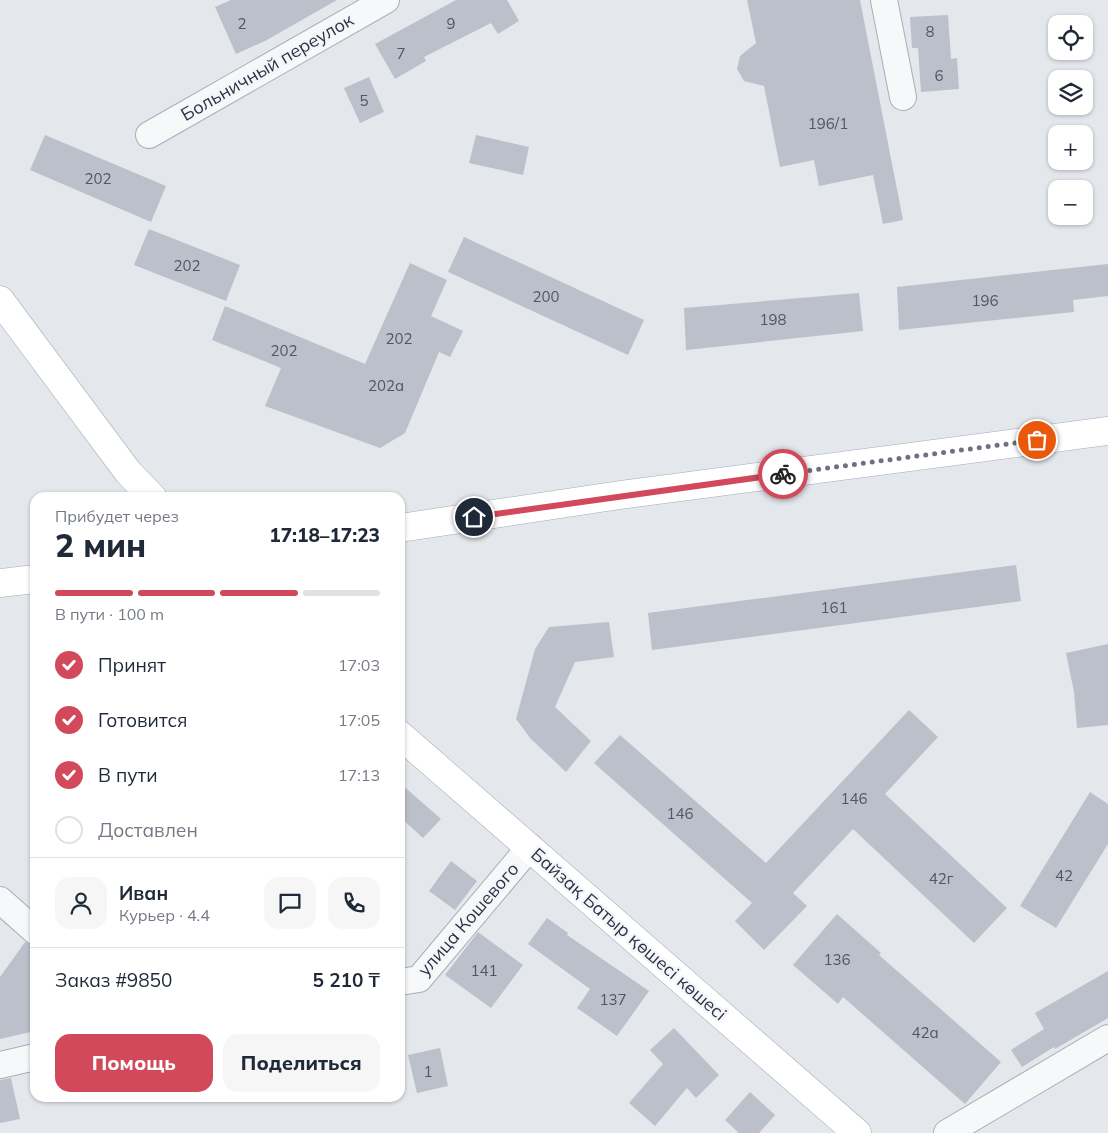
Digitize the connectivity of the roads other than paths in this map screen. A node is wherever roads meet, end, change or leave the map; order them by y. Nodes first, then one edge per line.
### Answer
1 (386, 0) edge
2 (884, 0) edge
3 (903, 97) dead end
4 (149, 135) dead end
5 (0, 300) edge
6 (1108, 431) edge
7 (147, 492) edge
8 (405, 527) edge
9 (30, 580) edge
10 (0, 583) edge
11 (405, 739) edge
12 (530, 847) junction
13 (0, 900) edge
14 (30, 927) edge
15 (405, 981) edge
16 (1108, 1038) edge
17 (30, 1058) edge
18 (0, 1065) edge
19 (857, 1133) edge
20 (947, 1133) edge

1 - 4 street, Больничный переулок
2 - 3 street
5 - 7 main road
6 - 8 main road
9 - 10 main road
11 - 12 main road, Байзақ Батыр қөшесі көшесі
12 - 15 street, улица Кошевого
12 - 19 main road, Байзақ Батыр қөшесі көшесі
13 - 14 street
16 - 20 street
17 - 18 street

